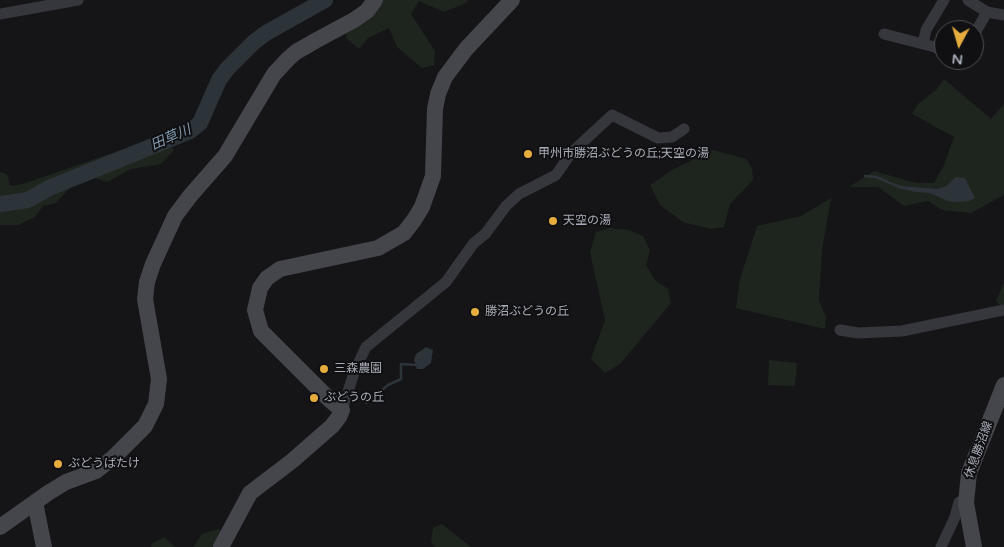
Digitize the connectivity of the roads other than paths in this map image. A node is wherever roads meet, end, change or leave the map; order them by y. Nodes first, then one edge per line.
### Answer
1 (78, 0) edge
2 (375, 0) edge
3 (512, 0) edge
4 (944, 0) edge
5 (968, 0) edge
6 (986, 12) junction
7 (0, 14) edge
8 (1004, 14) edge
9 (982, 20) edge
10 (884, 34) dead end
11 (923, 44) junction
12 (934, 47) edge
13 (684, 129) dead end
14 (1004, 310) edge
15 (840, 330) dead end
16 (1004, 385) edge
17 (342, 410) junction
18 (966, 500) junction
19 (35, 502) junction
20 (0, 526) edge
21 (44, 547) edge
22 (221, 547) edge
23 (941, 547) edge
24 (974, 547) edge

1 - 7 street
2 - 19 street
3 - 17 street
4 - 11 street
5 - 6 street
6 - 8 street
6 - 9 street
10 - 11 street
11 - 12 street
13 - 17 street
14 - 15 street
16 - 18 street, 休息勝沼線
17 - 22 street
18 - 23 street
18 - 24 street, 休息勝沼線
19 - 20 street
19 - 21 street

